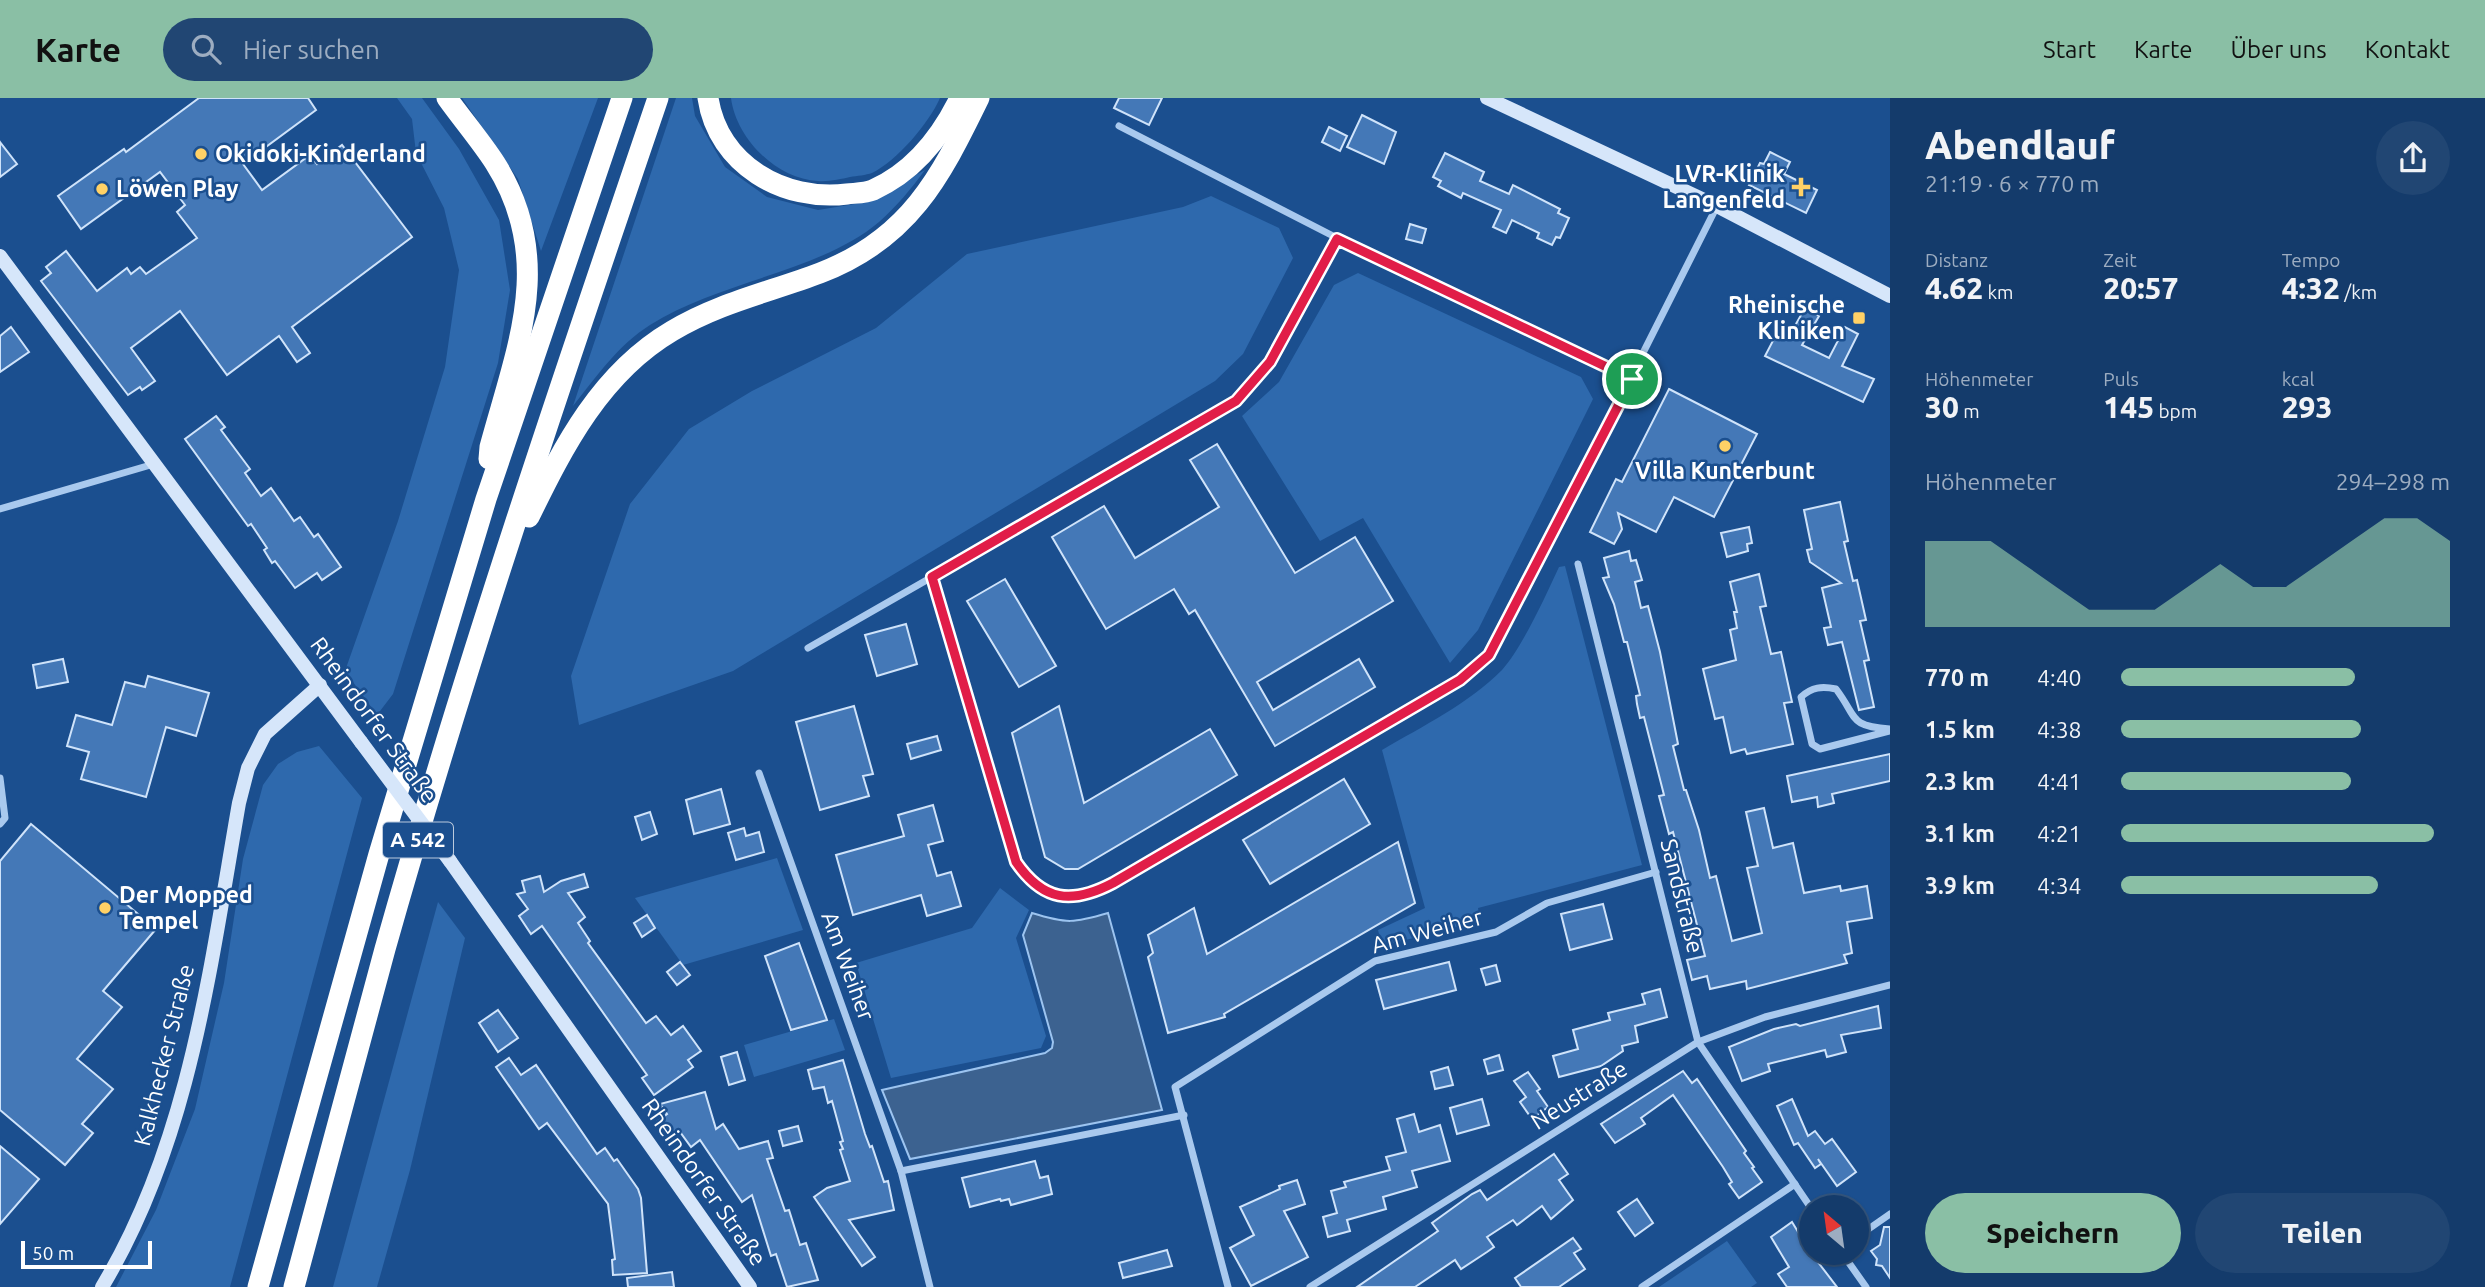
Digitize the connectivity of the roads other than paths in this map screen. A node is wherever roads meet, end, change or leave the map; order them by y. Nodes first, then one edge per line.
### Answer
1 (447, 98) edge
2 (622, 98) edge
3 (658, 98) edge
4 (708, 98) edge
5 (960, 98) edge
6 (979, 98) edge
7 (1487, 98) edge
8 (1119, 126) dead end
9 (1717, 206) junction
10 (1337, 239) junction
11 (0, 256) edge
12 (1890, 296) edge
13 (1632, 379) junction
14 (154, 464) junction
15 (486, 499) junction
16 (0, 509) edge
17 (1578, 564) dead end
18 (932, 577) junction
19 (496, 585) junction
20 (808, 648) dead end
21 (320, 685) junction
22 (1890, 730) edge
23 (759, 773) dead end
24 (0, 778) edge
25 (0, 824) edge
26 (1656, 872) junction
27 (1890, 985) edge
28 (1698, 1042) junction
29 (1184, 1115) junction
30 (901, 1171) junction
31 (1795, 1184) junction
32 (1802, 1195) edge
33 (1890, 1214) edge
34 (1869, 1229) edge
35 (1850, 1265) edge
36 (102, 1287) edge
37 (258, 1287) edge
38 (295, 1287) edge
39 (750, 1287) edge
40 (930, 1287) edge
41 (1228, 1287) edge
42 (1310, 1287) edge
43 (1642, 1287) edge
44 (1866, 1287) edge

1 - 15 highway
2 - 15 highway, A 542
3 - 19 highway, A 542
4 - 5 highway
6 - 19 highway
7 - 9 main road
8 - 10 street
9 - 12 main road
9 - 13 street
10 - 13 street
10 - 18 street
11 - 14 main road, Rheindorfer Straße
13 - 18 street
14 - 16 street
14 - 21 main road, Rheindorfer Straße
15 - 37 highway, A 542
17 - 26 street, Sandstraße
18 - 20 street
19 - 38 highway, A 542
21 - 36 main road, Kalkhecker Straße
21 - 39 main road, Rheindorfer Straße, bridge
22 - 22 street
23 - 30 street, Am Weiher
24 - 25 street
26 - 28 street, Sandstraße
26 - 29 street, Am Weiher
27 - 28 street, Neustraße
28 - 31 street, Sandstraße
28 - 42 street, Neustraße
29 - 30 street
29 - 41 street, Am Weiher
30 - 40 street, Am Weiher
31 - 32 street, Sandstraße
31 - 43 street
33 - 34 street
35 - 44 street

